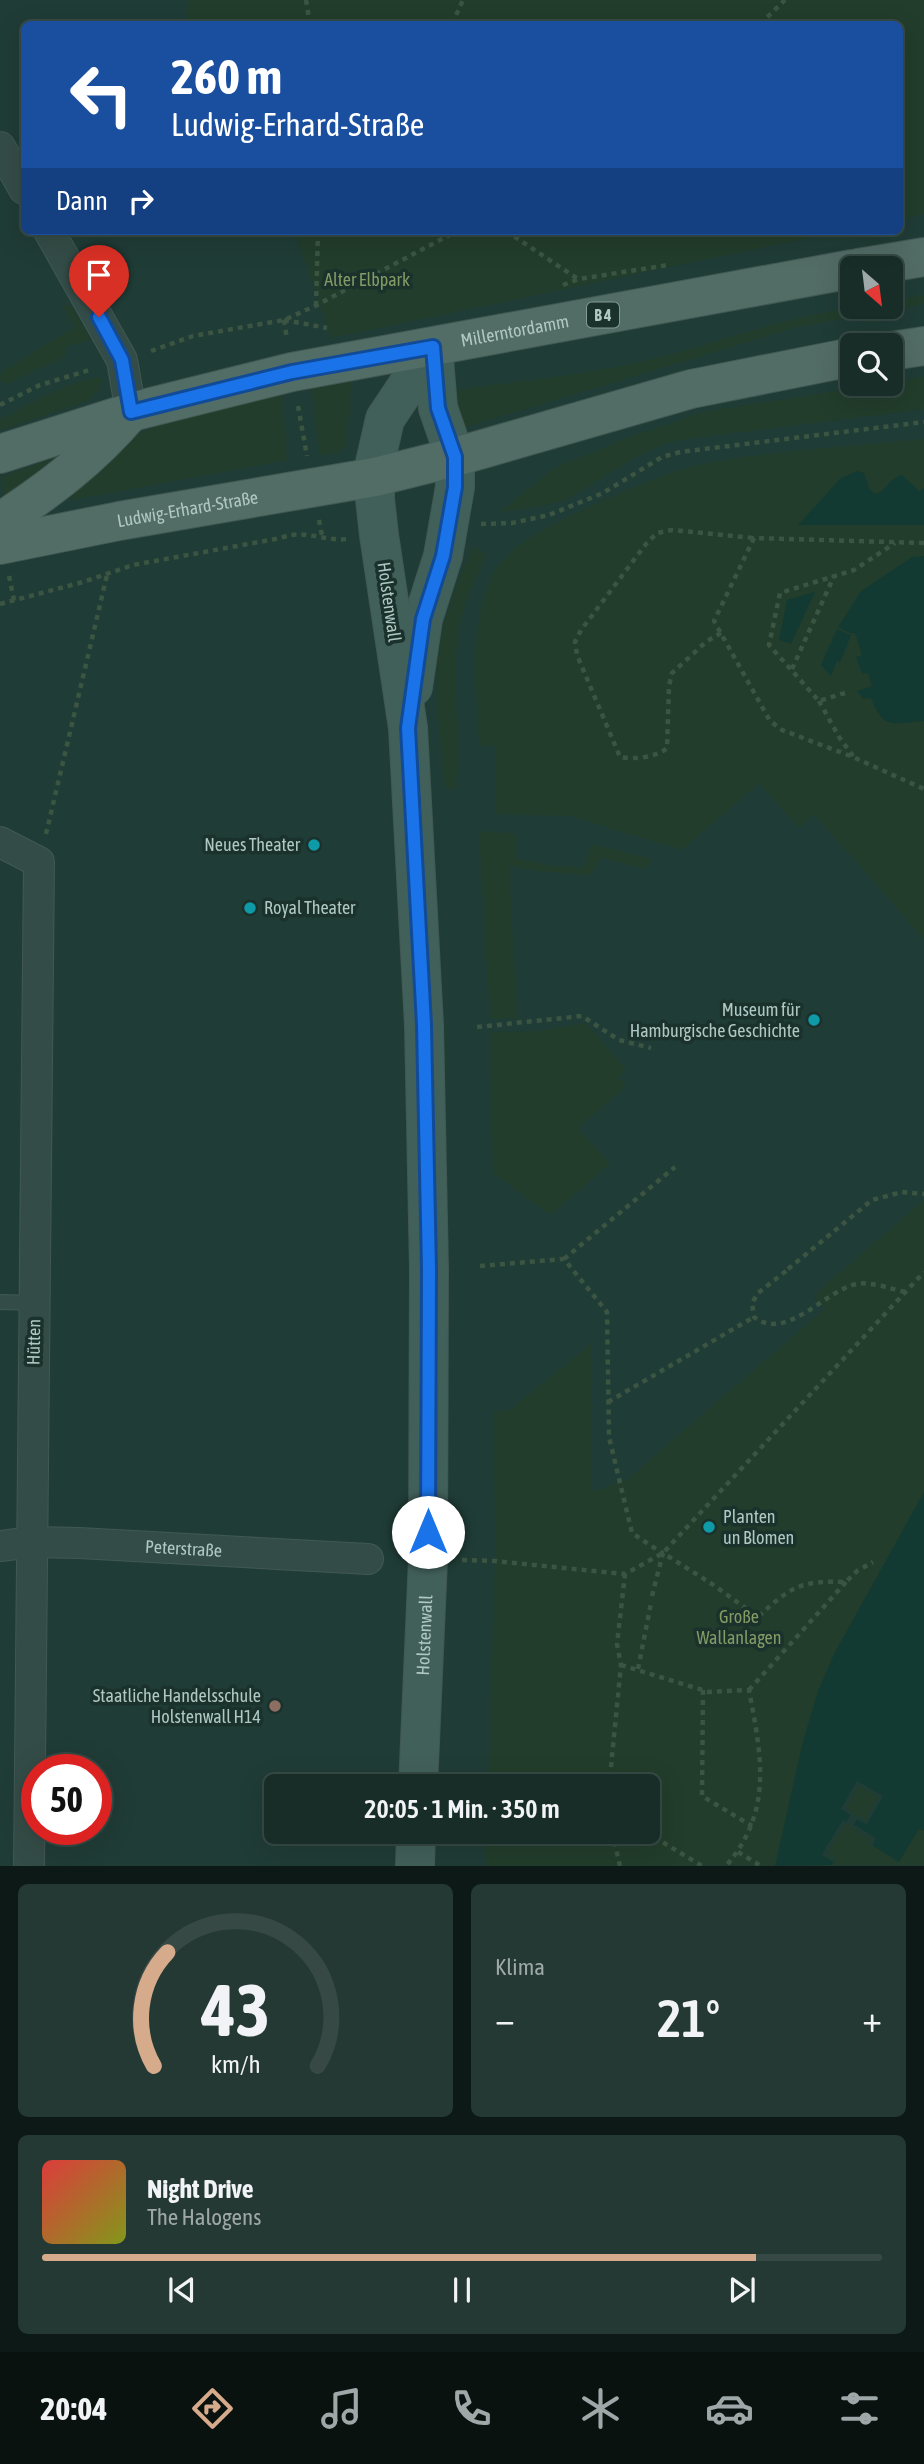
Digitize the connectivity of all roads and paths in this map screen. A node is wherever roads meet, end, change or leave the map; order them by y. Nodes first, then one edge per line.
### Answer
1 (306, 0) edge
2 (463, 0) edge
3 (785, 0) edge
4 (310, 21) edge
5 (453, 21) edge
6 (763, 21) edge
7 (0, 147) edge
8 (21, 184) edge
9 (51, 235) edge
10 (318, 235) edge
11 (449, 235) edge
12 (512, 235) edge
13 (924, 257) edge
14 (903, 260) edge
15 (840, 271) edge
16 (579, 279) dead end
17 (316, 306) junction
18 (433, 347) junction
19 (143, 354) dead end
20 (840, 359) edge
21 (100, 366) dead end
22 (297, 402) dead end
23 (0, 405) edge
24 (131, 412) junction
25 (924, 422) edge
26 (0, 454) edge
27 (307, 457) dead end
28 (455, 457) junction
29 (375, 477) junction
30 (318, 515) dead end
31 (0, 522) edge
32 (486, 523) dead end
33 (322, 536) junction
34 (353, 538) dead end
35 (754, 538) junction
36 (895, 543) junction
37 (924, 543) edge
38 (0, 545) edge
39 (107, 575) junction
40 (834, 576) junction
41 (0, 604) edge
42 (721, 633) junction
43 (792, 669) junction
44 (845, 693) dead end
45 (819, 701) junction
46 (408, 728) junction
47 (853, 757) junction
48 (924, 789) edge
49 (0, 842) edge
50 (39, 862) junction
51 (477, 1027) dead end
52 (651, 1048) dead end
53 (675, 1167) dead end
54 (924, 1194) edge
55 (564, 1259) junction
56 (480, 1266) dead end
57 (924, 1272) edge
58 (905, 1292) junction
59 (0, 1302) edge
60 (35, 1303) junction
61 (754, 1317) junction
62 (608, 1402) junction
63 (32, 1542) junction
64 (0, 1546) edge
65 (663, 1553) junction
66 (368, 1559) dead end
67 (495, 1561) dead end
68 (873, 1562) dead end
69 (625, 1574) junction
70 (846, 1582) junction
71 (652, 1596) dead end
72 (651, 1603) dead end
73 (621, 1665) junction
74 (638, 1669) junction
75 (703, 1690) junction
76 (749, 1690) junction
77 (419, 1774) edge
78 (610, 1774) edge
79 (751, 1826) junction
80 (660, 1840) edge
81 (416, 1844) edge
82 (615, 1844) edge
83 (738, 1852) junction
84 (29, 1866) edge
85 (415, 1866) edge
86 (620, 1866) edge
87 (702, 1866) edge
88 (726, 1866) edge
89 (761, 1866) edge

1 - 4 path
2 - 5 path
3 - 6 path
7 - 8 street
9 - 24 street
10 - 17 path
11 - 17 path
12 - 16 path
13 - 14 main road
15 - 18 main road, Millerntordamm / B 4
17 - 19 path
18 - 24 main road, B 4
18 - 28 main road, Holstenwall
18 - 29 main road
20 - 28 main road
21 - 23 path
22 - 27 path
24 - 26 main road, B 4
24 - 31 main road
25 - 32 path
28 - 29 main road
28 - 46 main road, Holstenwall
29 - 38 main road, Ludwig-Erhard-Straße
29 - 46 main road, Holstenwall
30 - 33 path
33 - 34 path
33 - 39 path
35 - 36 path
35 - 42 path
35 - 42 path
36 - 37 path
36 - 40 path
39 - 41 path
39 - 50 path
40 - 43 path
40 - 43 path
42 - 47 path
43 - 45 path
44 - 45 path
45 - 47 path
46 - 77 main road, Holstenwall
47 - 48 path
49 - 50 street
50 - 60 street, Hütten
51 - 52 path
53 - 55 path
54 - 61 path
55 - 56 path
55 - 62 path
57 - 58 path
58 - 61 path
58 - 65 path
59 - 60 lane
60 - 63 street, Hütten
61 - 62 path
62 - 65 path
63 - 64 street, Peterstraße
63 - 66 street, Peterstraße
63 - 84 street, Hütten
65 - 69 path
65 - 70 path
65 - 71 path
67 - 69 path
68 - 70 path
69 - 73 path
70 - 76 path
72 - 74 path
73 - 74 path
73 - 78 path
74 - 75 path
75 - 76 path
75 - 79 path
76 - 79 path
79 - 83 path
80 - 87 path
81 - 85 main road
82 - 86 path
83 - 88 path
83 - 89 path

